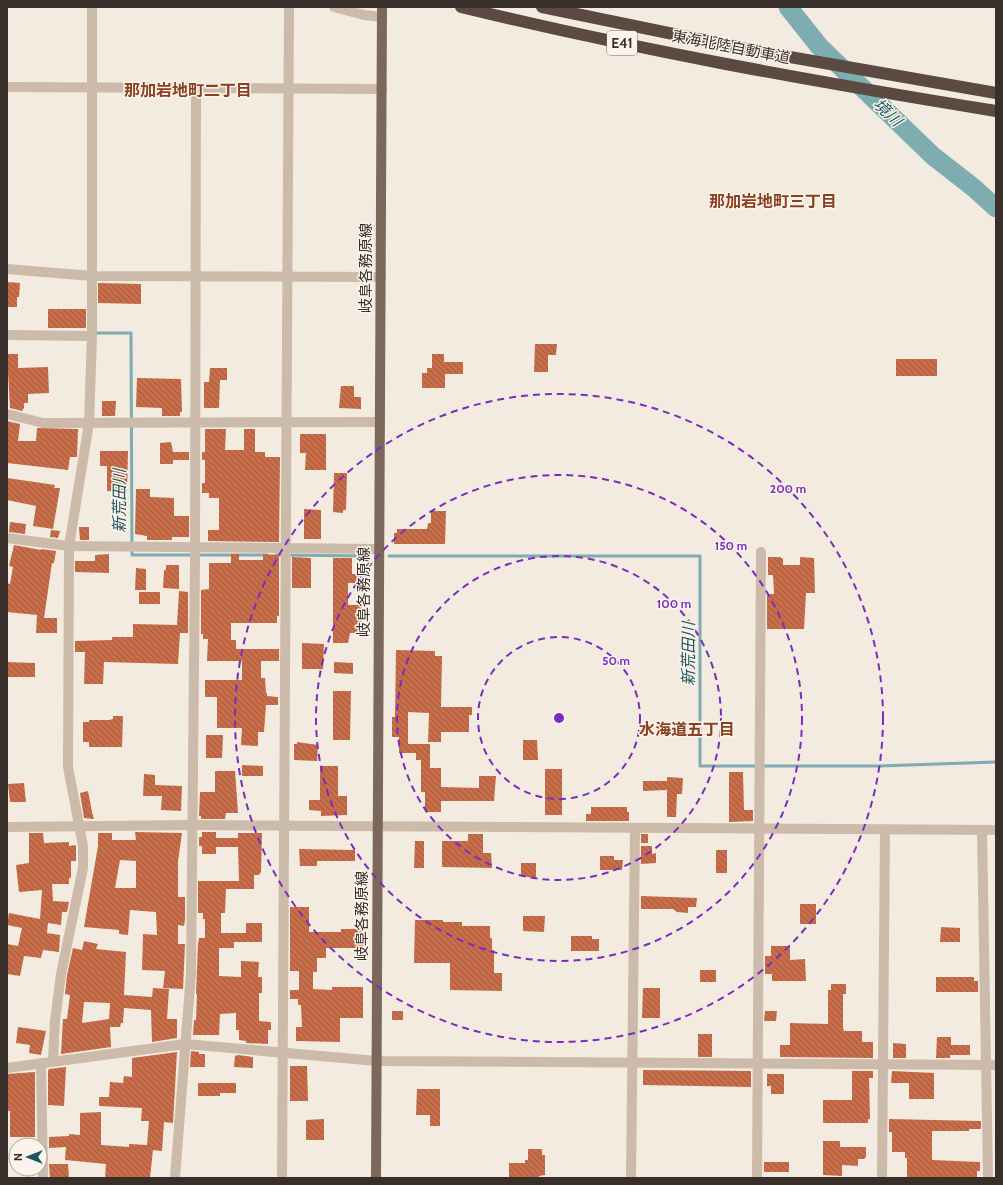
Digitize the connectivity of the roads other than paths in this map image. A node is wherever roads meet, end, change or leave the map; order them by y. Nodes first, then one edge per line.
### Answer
1 (92, 7) edge
2 (289, 7) edge
3 (334, 7) edge
4 (461, 7) edge
5 (542, 7) edge
6 (364, 11) edge
7 (382, 12) edge
8 (7, 87) edge
9 (92, 88) junction
10 (196, 88) junction
11 (289, 88) junction
12 (382, 89) junction
13 (996, 93) edge
14 (996, 111) edge
15 (7, 269) edge
16 (92, 276) junction
17 (195, 277) junction
18 (381, 277) junction
19 (288, 278) junction
20 (92, 332) junction
21 (7, 335) edge
22 (7, 414) edge
23 (195, 422) junction
24 (380, 422) junction
25 (89, 423) junction
26 (287, 423) junction
27 (7, 538) edge
28 (69, 546) junction
29 (195, 549) junction
30 (286, 549) junction
31 (379, 549) junction
32 (761, 552) dead end
33 (79, 825) junction
34 (193, 825) junction
35 (285, 826) junction
36 (378, 826) junction
37 (7, 827) edge
38 (635, 828) junction
39 (760, 829) junction
40 (885, 830) junction
41 (982, 830) junction
42 (996, 830) edge
43 (185, 1044) junction
44 (282, 1051) junction
45 (53, 1061) junction
46 (377, 1061) junction
47 (41, 1063) junction
48 (632, 1063) junction
49 (758, 1064) junction
50 (883, 1065) junction
51 (991, 1065) edge
52 (7, 1068) edge
53 (43, 1178) edge
54 (175, 1178) edge
55 (282, 1178) edge
56 (376, 1178) edge
57 (631, 1178) edge
58 (757, 1178) edge
59 (882, 1178) edge
60 (988, 1178) edge

1 - 9 street
2 - 11 street
3 - 6 street
4 - 14 highway, 東海北陸自動車道 / E41
5 - 13 highway, 東海北陸自動車道 / E41
6 - 7 street
7 - 12 main road, 岐阜各務原線
8 - 9 street
9 - 10 street
9 - 16 street
10 - 11 street
10 - 17 street
11 - 12 street
11 - 19 street
12 - 18 main road, 岐阜各務原線
15 - 16 street
16 - 17 street
16 - 20 street
17 - 19 street
17 - 23 street
18 - 19 street
18 - 24 main road, 岐阜各務原線
19 - 26 street
20 - 21 street
20 - 25 street
22 - 25 street
23 - 25 street
23 - 26 street
23 - 29 street
24 - 26 street
24 - 31 main road, 岐阜各務原線
25 - 28 street
26 - 30 street
27 - 28 street
28 - 29 street
28 - 33 street
29 - 30 street
29 - 34 street
30 - 31 street
30 - 35 street
31 - 36 main road, 岐阜各務原線
32 - 39 street
33 - 34 street
33 - 37 street
33 - 45 street
34 - 35 street
34 - 43 street
35 - 36 street
35 - 44 street
36 - 38 street
36 - 46 main road, 岐阜各務原線
38 - 39 street
38 - 48 street
39 - 40 street
39 - 49 street
40 - 41 street
40 - 50 street
41 - 42 street
41 - 51 street
43 - 44 street
43 - 45 street
43 - 54 street
44 - 46 street
44 - 55 street
45 - 47 street
46 - 48 street
46 - 56 main road, 岐阜各務原線
47 - 52 street
47 - 53 street
48 - 49 street
48 - 57 street
49 - 50 street
49 - 58 street
50 - 51 street
50 - 59 street
51 - 60 street

